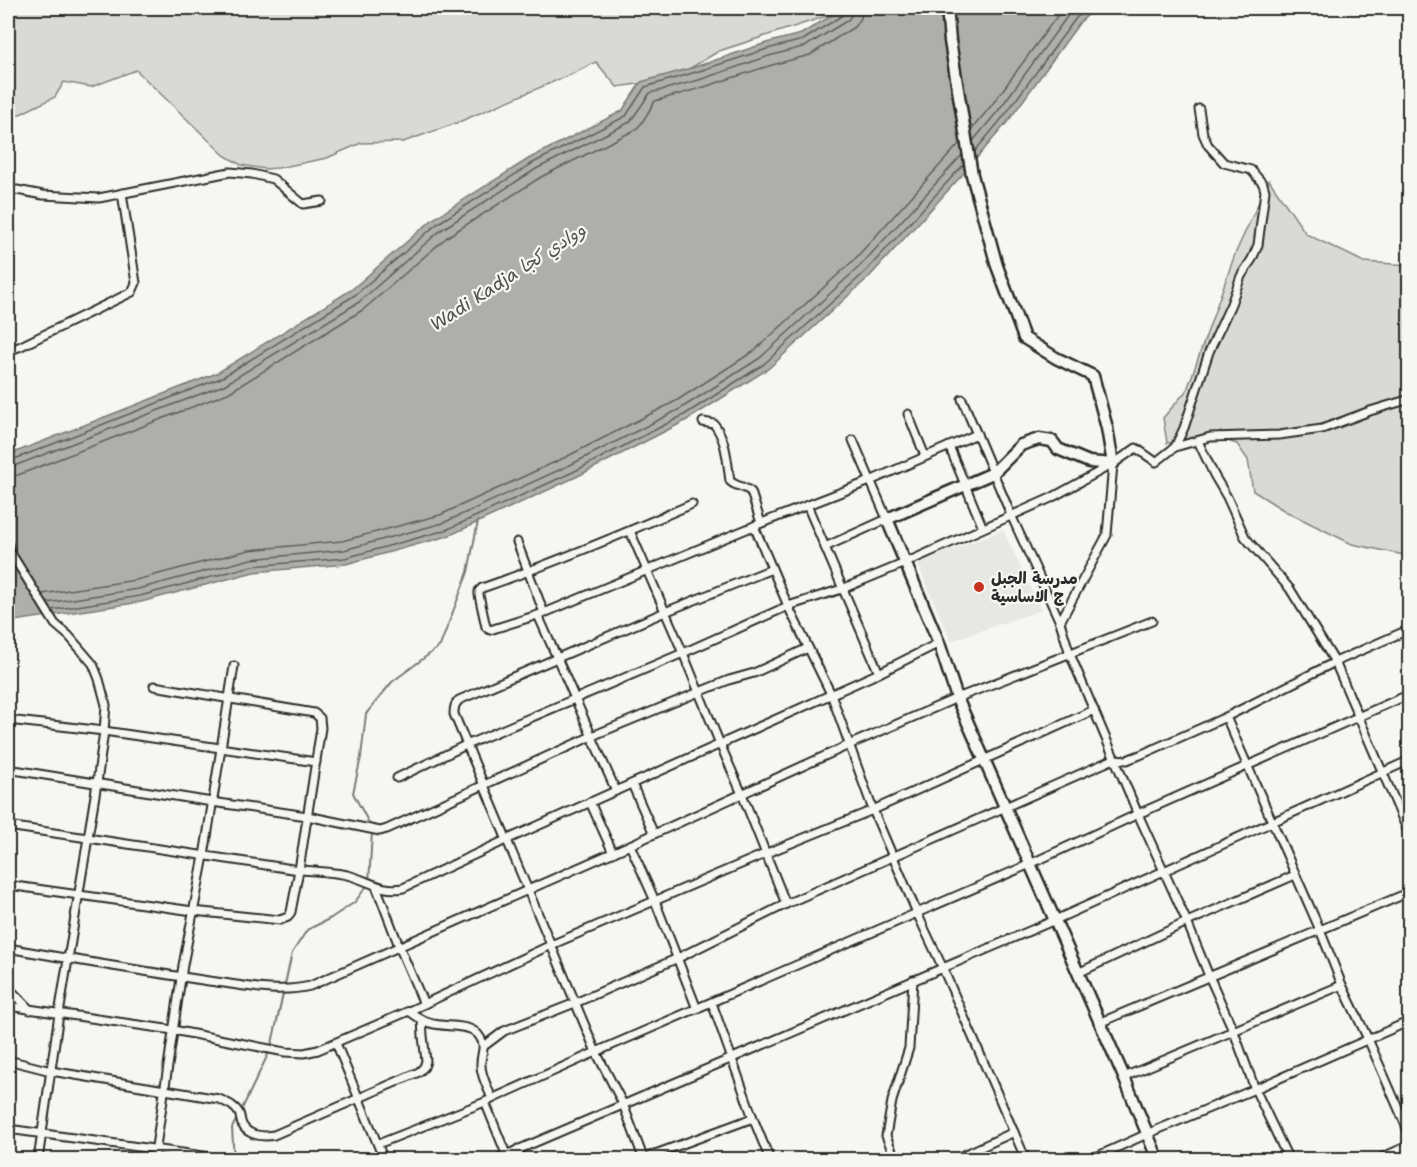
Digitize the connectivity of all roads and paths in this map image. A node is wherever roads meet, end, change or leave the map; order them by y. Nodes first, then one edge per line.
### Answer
1 (946, 8) edge
2 (1199, 109) dead end
3 (8, 193) edge
4 (122, 193) junction
5 (322, 201) dead end
6 (8, 351) edge
7 (962, 399) dead end
8 (1410, 399) edge
9 (908, 414) dead end
10 (703, 422) dead end
11 (976, 434) junction
12 (853, 440) dead end
13 (1198, 441) junction
14 (949, 446) junction
15 (1175, 447) junction
16 (925, 456) junction
17 (1113, 464) junction
18 (993, 473) junction
19 (870, 481) junction
20 (964, 485) junction
21 (692, 504) dead end
22 (807, 505) junction
23 (1011, 515) junction
24 (887, 519) junction
25 (758, 524) junction
26 (983, 528) junction
27 (630, 531) junction
28 (517, 542) dead end
29 (8, 544) edge
30 (825, 547) junction
31 (905, 563) junction
32 (772, 569) junction
33 (647, 570) junction
34 (528, 572) junction
35 (842, 589) junction
36 (788, 606) junction
37 (665, 612) junction
38 (541, 614) junction
39 (1060, 621) junction
40 (1152, 621) dead end
41 (1410, 629) edge
42 (939, 643) junction
43 (808, 648) junction
44 (683, 653) junction
45 (1070, 654) junction
46 (557, 658) junction
47 (1335, 662) junction
48 (234, 666) dead end
49 (879, 673) junction
50 (154, 686) dead end
51 (699, 692) junction
52 (831, 694) junction
53 (1410, 694) edge
54 (575, 698) junction
55 (957, 698) junction
56 (228, 699) junction
57 (1094, 710) junction
58 (1226, 717) junction
59 (1358, 717) junction
60 (8, 720) edge
61 (104, 731) junction
62 (592, 736) junction
63 (720, 744) junction
64 (851, 744) junction
65 (466, 745) junction
66 (220, 749) junction
67 (985, 759) junction
68 (1114, 759) junction
69 (1410, 760) edge
70 (316, 762) junction
71 (1247, 765) junction
72 (8, 769) edge
73 (1382, 772) junction
74 (397, 778) dead end
75 (97, 783) junction
76 (632, 784) junction
77 (484, 786) junction
78 (616, 791) junction
79 (742, 794) junction
80 (212, 802) junction
81 (591, 802) junction
82 (1006, 806) junction
83 (873, 810) junction
84 (1138, 814) junction
85 (307, 816) junction
86 (1272, 822) junction
87 (8, 826) edge
88 (654, 834) junction
89 (1410, 836) edge
90 (88, 837) junction
91 (506, 840) junction
92 (630, 845) junction
93 (613, 853) junction
94 (767, 854) junction
95 (204, 856) junction
96 (894, 856) junction
97 (1030, 864) junction
98 (299, 870) junction
99 (1164, 870) junction
100 (1295, 875) junction
101 (8, 885) edge
102 (376, 886) junction
103 (527, 890) junction
104 (1410, 892) edge
105 (78, 895) junction
106 (655, 901) junction
107 (786, 904) junction
108 (193, 911) junction
109 (917, 913) junction
110 (1054, 920) junction
111 (1187, 922) junction
112 (1320, 930) junction
113 (550, 945) junction
114 (399, 946) junction
115 (8, 948) edge
116 (678, 958) junction
117 (68, 959) junction
118 (943, 968) junction
119 (1078, 973) junction
120 (1209, 976) junction
121 (181, 977) junction
122 (913, 980) junction
123 (1342, 985) junction
124 (8, 987) edge
125 (575, 1003) junction
126 (712, 1003) junction
127 (424, 1004) junction
128 (8, 1006) edge
129 (698, 1009) junction
130 (30, 1010) junction
131 (409, 1011) junction
132 (59, 1014) junction
133 (423, 1020) junction
134 (1410, 1021) edge
135 (1100, 1023) junction
136 (173, 1030) junction
137 (1234, 1032) junction
138 (1368, 1039) junction
139 (336, 1043) junction
140 (484, 1046) junction
141 (596, 1052) junction
142 (731, 1058) junction
143 (8, 1060) edge
144 (51, 1071) junction
145 (1124, 1077) junction
146 (1255, 1089) junction
147 (164, 1090) junction
148 (359, 1098) junction
149 (489, 1100) junction
150 (623, 1104) junction
151 (753, 1118) junction
152 (8, 1129) edge
153 (1014, 1132) junction
154 (42, 1134) junction
155 (1147, 1134) junction
156 (1410, 1135) edge
157 (378, 1144) junction
158 (1410, 1144) edge
159 (518, 1149) junction
160 (155, 1150) junction
161 (506, 1154) junction
162 (211, 1157) dead end
163 (642, 1159) edge
164 (38, 1160) edge
165 (154, 1160) edge
166 (384, 1160) edge
167 (494, 1160) edge
168 (522, 1160) edge
169 (770, 1160) edge
170 (896, 1160) edge
171 (952, 1160) edge
172 (1026, 1160) edge
173 (1089, 1160) edge
174 (1158, 1160) edge
175 (1289, 1160) edge
176 (1376, 1160) edge

1 - 17 main road
2 - 15 street
3 - 4 street
4 - 5 street
4 - 6 street
7 - 11 street
8 - 13 street
9 - 16 street
10 - 25 street
11 - 14 street
11 - 18 street
12 - 19 street
13 - 15 street
13 - 47 street
14 - 16 street
14 - 20 street
15 - 17 street
16 - 19 street
17 - 18 main road
17 - 23 street
17 - 39 street
18 - 20 main road
18 - 23 street
19 - 22 street
19 - 24 street
20 - 24 main road
20 - 26 street
21 - 27 street
22 - 25 street
22 - 30 street
23 - 26 street
23 - 39 street
24 - 30 street
24 - 31 main road
25 - 32 street
25 - 33 street
26 - 31 street
27 - 33 street
27 - 34 street
28 - 34 street
29 - 61 street
30 - 35 street
31 - 35 street
31 - 42 main road
32 - 36 street
32 - 37 street
33 - 37 street
33 - 38 street
34 - 38 street
34 - 38 street
35 - 36 street
35 - 49 street
36 - 43 street
36 - 44 street
37 - 44 street
37 - 46 street
38 - 46 street
39 - 45 street
40 - 45 street
41 - 47 street
42 - 49 street
42 - 55 main road
43 - 51 street
43 - 52 street
44 - 51 street
44 - 54 street
45 - 55 street
45 - 57 street
46 - 54 street
46 - 65 street
47 - 58 street
47 - 59 street
48 - 56 street
49 - 52 street
50 - 56 street
51 - 62 street
51 - 63 street
52 - 63 street
52 - 64 street
53 - 59 street
54 - 62 street
54 - 65 street
55 - 64 street
55 - 67 main road
56 - 66 street
56 - 70 street
57 - 67 street
57 - 68 street
58 - 68 street
58 - 71 street
59 - 71 street
59 - 73 street
60 - 61 street
61 - 66 street
61 - 75 street
62 - 77 street
62 - 78 street
63 - 76 street
63 - 79 street
64 - 79 street
64 - 83 street
65 - 74 street
65 - 77 street
66 - 70 street
66 - 80 street
67 - 82 main road
67 - 83 street
68 - 82 street
68 - 84 street
69 - 73 street
70 - 85 street
71 - 84 street
71 - 86 street
72 - 75 street
73 - 86 street
73 - 89 street
75 - 80 street
75 - 90 street
76 - 78 street
76 - 88 street
77 - 85 street
77 - 91 street
78 - 81 street
79 - 88 street
79 - 94 street
80 - 85 street
80 - 95 street
81 - 91 street
81 - 93 street
82 - 96 street
82 - 97 main road
83 - 94 street
83 - 96 street
84 - 97 street
84 - 99 street
85 - 98 street
86 - 99 street
86 - 100 street
87 - 90 street
88 - 92 street
90 - 95 street
90 - 105 street
91 - 102 street
91 - 103 street
92 - 93 street
92 - 106 street
93 - 103 street
94 - 106 street
94 - 107 street
95 - 98 street
95 - 108 street
96 - 107 street
96 - 109 street
97 - 109 street
97 - 110 main road
98 - 102 street
98 - 108 street
99 - 110 street
99 - 111 street
100 - 111 street
100 - 112 street
101 - 105 street
102 - 114 street
103 - 113 street
103 - 114 street
104 - 112 street
105 - 108 street
105 - 117 street
106 - 113 street
106 - 116 street
107 - 116 street
108 - 121 street
109 - 118 street
109 - 126 street
110 - 118 street
110 - 119 main road
111 - 119 street
111 - 120 street
112 - 120 street
112 - 123 street
113 - 125 street
113 - 127 street
114 - 121 street
114 - 127 street
115 - 117 street
116 - 125 street
116 - 129 street
117 - 121 street
117 - 132 street
118 - 122 street
118 - 153 street
119 - 135 main road
120 - 135 street
120 - 137 street
121 - 136 street
122 - 142 street
122 - 170 street
123 - 137 street
123 - 138 street
124 - 130 street
125 - 140 street
125 - 141 street
126 - 129 street
126 - 142 street
127 - 131 street
128 - 130 street
129 - 141 street
130 - 132 street
131 - 133 street
131 - 139 street
132 - 136 street
132 - 144 street
133 - 140 street
133 - 148 street
134 - 138 street
135 - 145 main road
136 - 139 street
136 - 147 street
137 - 145 street
137 - 146 street
138 - 146 street
138 - 156 street
139 - 148 street
140 - 149 street
141 - 149 street
141 - 150 street
142 - 150 street
142 - 151 street
143 - 144 street
144 - 147 street
144 - 154 street
145 - 155 main road
146 - 155 street
146 - 175 street
147 - 148 street
147 - 160 street
148 - 157 street
149 - 157 street
149 - 161 street
150 - 159 street
150 - 163 street
151 - 163 street
151 - 169 street
152 - 154 street
153 - 171 street
153 - 172 street
154 - 160 street
154 - 164 street
155 - 173 street
155 - 174 main road
157 - 166 street
158 - 176 street
159 - 161 street
159 - 168 street
160 - 162 street
160 - 165 street
161 - 167 street

